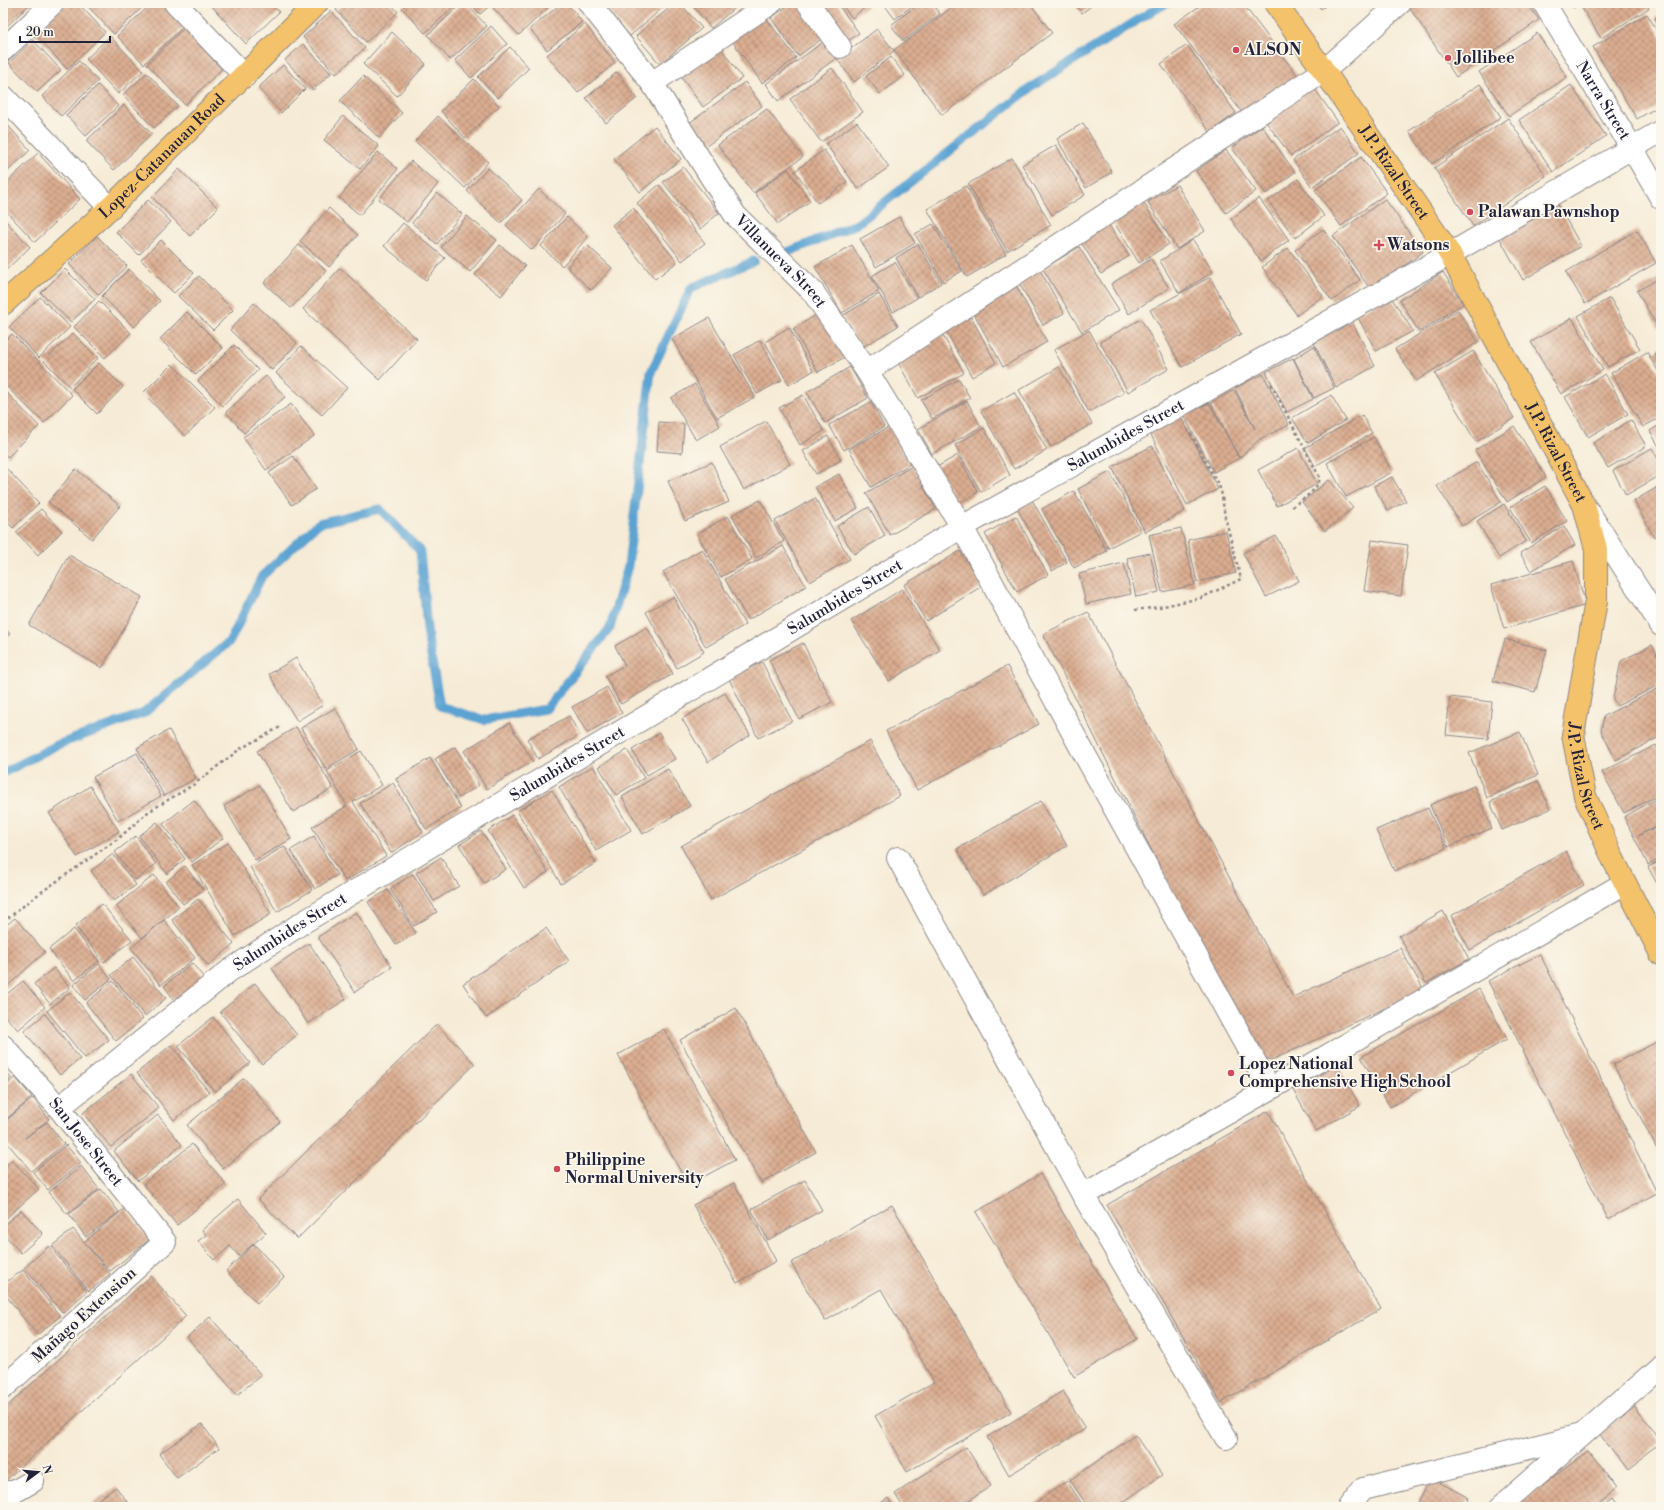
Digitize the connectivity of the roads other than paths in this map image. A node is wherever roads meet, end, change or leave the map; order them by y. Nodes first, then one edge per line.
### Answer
1 (53, 3) edge
2 (175, 3) edge
3 (317, 3) edge
4 (589, 3) edge
5 (771, 3) edge
6 (808, 3) edge
7 (1275, 3) edge
8 (1400, 3) edge
9 (1544, 3) edge
10 (840, 47) dead end
11 (3, 50) edge
12 (1324, 71) junction
13 (245, 76) junction
14 (652, 83) junction
15 (3, 96) edge
16 (1661, 131) edge
17 (1632, 148) junction
18 (1661, 198) edge
19 (110, 208) junction
20 (1450, 254) junction
21 (3, 304) edge
22 (867, 371) junction
23 (1584, 505) junction
24 (962, 527) junction
25 (1661, 625) edge
26 (898, 858) dead end
27 (1625, 883) junction
28 (1661, 954) edge
29 (3, 1046) edge
30 (1270, 1090) junction
31 (59, 1108) junction
32 (1083, 1195) junction
33 (165, 1242) joint
34 (1661, 1366) edge
35 (3, 1388) edge
36 (1582, 1435) junction
37 (1226, 1438) dead end
38 (33, 1481) dead end
39 (3, 1492) edge
40 (1349, 1507) edge
41 (1500, 1507) edge

1 - 11 street
2 - 13 street
3 - 13 main road, Lopez-Catanauan Road
4 - 14 street, Villanueva Street
5 - 14 street
6 - 10 street
7 - 12 main road, J.P. Rizal Street
8 - 12 street
9 - 17 street, Narra Street
12 - 20 main road, J.P. Rizal Street
12 - 22 street
13 - 19 main road, Lopez-Catanauan Road
14 - 22 street, Villanueva Street
15 - 19 street
16 - 17 street, Salumbides Street
17 - 18 street, Narra Street
17 - 20 street, Salumbides Street
19 - 21 main road, Lopez-Catanauan Road
20 - 23 main road, J.P. Rizal Street
20 - 24 street, Salumbides Street
22 - 24 street, Villanueva Street
23 - 25 street
23 - 27 main road, J.P. Rizal Street
24 - 30 street, Villanueva Street
24 - 31 street, Salumbides Street
26 - 32 street
27 - 28 main road, J.P. Rizal Street
27 - 30 street
29 - 31 street, San Jose Street
30 - 32 street
31 - 33 street, San Jose Street
32 - 37 street
33 - 35 street, Mañago Extension
34 - 36 street
36 - 40 street
36 - 41 street
38 - 39 street

